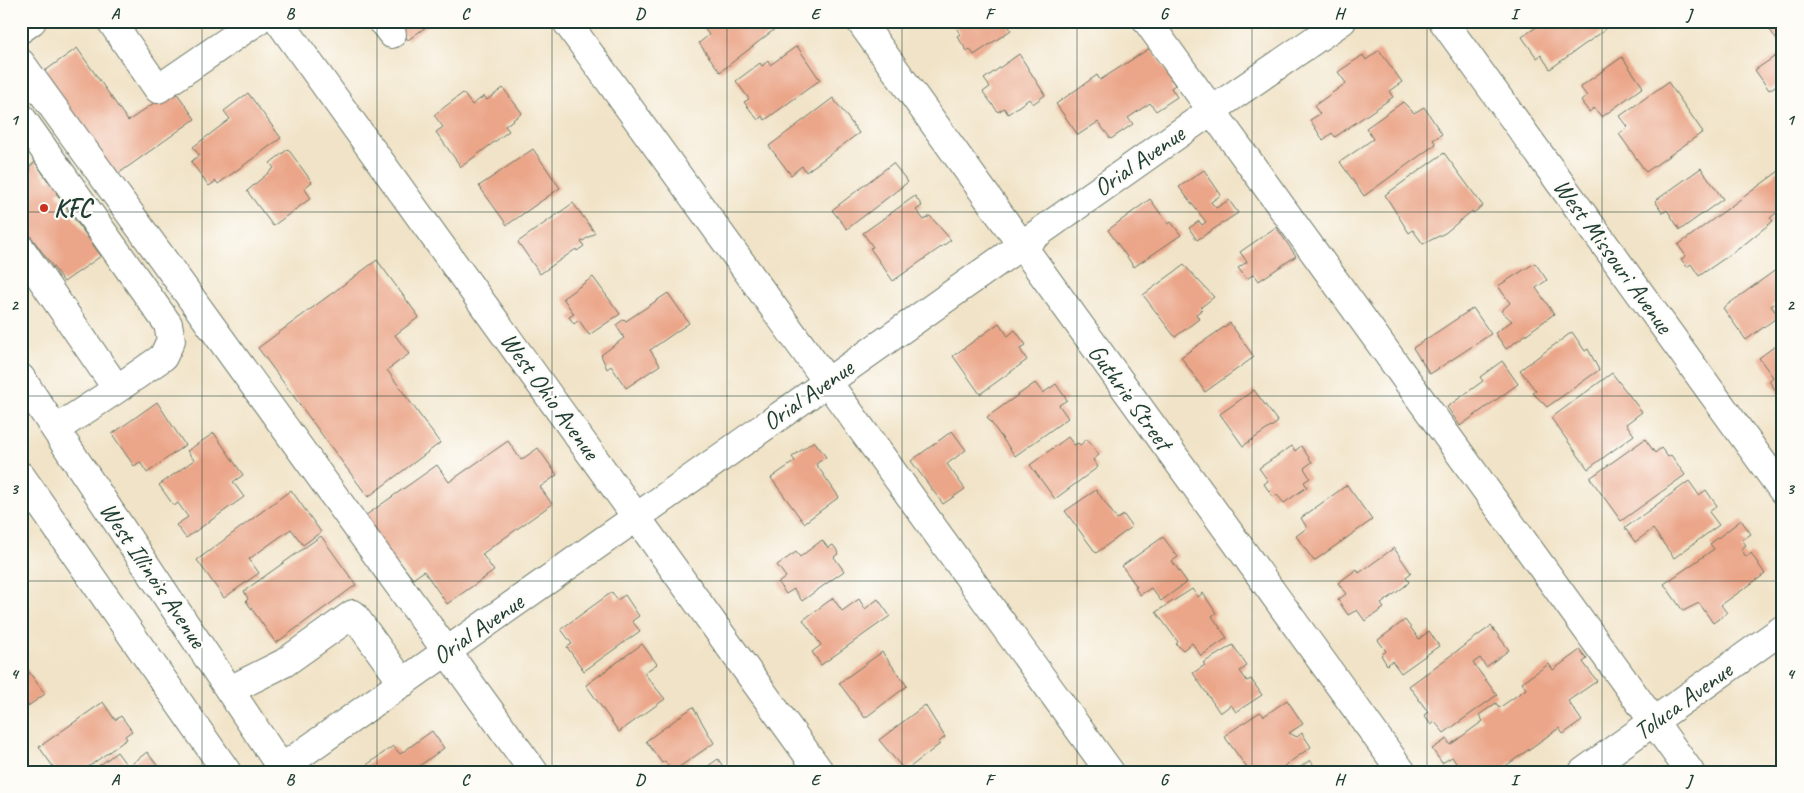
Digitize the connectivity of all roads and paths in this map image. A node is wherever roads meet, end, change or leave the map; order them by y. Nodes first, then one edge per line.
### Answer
1 (32, 21) edge
2 (111, 21) edge
3 (257, 21) edge
4 (279, 21) edge
5 (566, 21) edge
6 (860, 21) edge
7 (1147, 21) edge
8 (1342, 21) edge
9 (1443, 21) edge
10 (21, 29) edge
11 (21, 63) edge
12 (1211, 110) junction
13 (21, 117) edge
14 (1020, 245) junction
15 (21, 249) edge
16 (21, 378) edge
17 (827, 382) junction
18 (117, 389) junction
19 (56, 429) junction
20 (21, 476) edge
21 (1783, 491) edge
22 (637, 517) junction
23 (1783, 629) edge
24 (447, 651) junction
25 (403, 683) junction
26 (230, 690) junction
27 (1655, 722) junction
28 (281, 770) edge
29 (227, 772) edge
30 (534, 772) edge
31 (820, 772) edge
32 (1110, 772) edge
33 (1402, 772) edge
34 (1583, 772) edge
35 (1690, 772) edge

1 - 10 street
2 - 3 street
4 - 22 street, West Ohio Avenue
5 - 17 street
6 - 14 street, Guthrie Street
7 - 12 street
8 - 12 street, Orial Avenue
9 - 21 street, West Missouri Avenue
11 - 24 street
12 - 14 street, Orial Avenue
12 - 27 street
13 - 18 street
14 - 17 street, Orial Avenue
14 - 33 street, Guthrie Street
15 - 18 street
16 - 19 street, West Illinois Avenue
17 - 22 street, Orial Avenue
17 - 32 street
18 - 19 street
19 - 26 street, West Illinois Avenue
20 - 29 street, West Illinois Avenue
22 - 24 street, Orial Avenue
22 - 31 street, West Ohio Avenue
23 - 27 street, Toluca Avenue
24 - 25 street, Orial Avenue
24 - 30 street
25 - 26 street
25 - 28 street, Orial Avenue
26 - 28 street, West Illinois Avenue
27 - 34 street, Toluca Avenue
27 - 35 street

